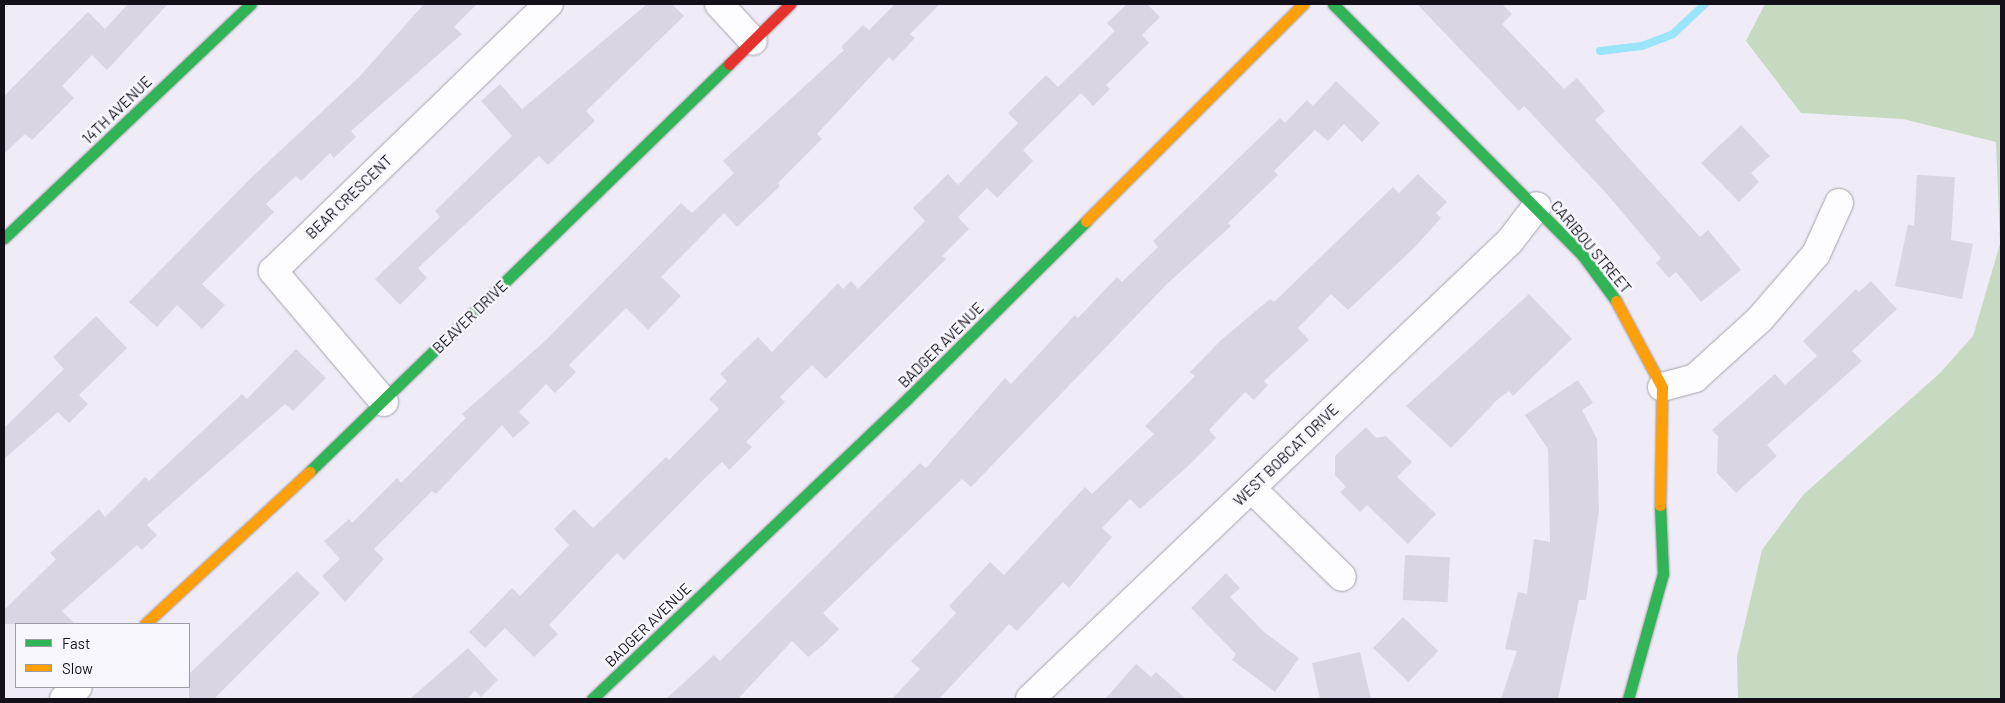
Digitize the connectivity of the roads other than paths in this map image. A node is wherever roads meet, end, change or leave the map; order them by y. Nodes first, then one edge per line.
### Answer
1 (251, 4) edge
2 (549, 4) edge
3 (719, 4) edge
4 (790, 4) edge
5 (1303, 4) edge
6 (1333, 4) edge
7 (753, 41) junction
8 (1839, 203) dead end
9 (1537, 206) junction
10 (4, 238) edge
11 (1662, 387) junction
12 (384, 402) junction
13 (1251, 488) junction
14 (1342, 577) dead end
15 (146, 623) edge
16 (77, 688) edge
17 (64, 699) edge
18 (592, 699) edge
19 (1030, 699) edge
20 (1628, 699) edge

1 - 10 street, 14TH AVENUE
2 - 12 street, BEAR CRESCENT
3 - 7 street
4 - 7 street, BEAVER DRIVE
5 - 18 street, BADGER AVENUE
6 - 9 street, CARIBOU STREET
7 - 12 street, BEAVER DRIVE
8 - 11 street
9 - 11 street, CARIBOU STREET
9 - 13 street, WEST BOBCAT DRIVE
11 - 20 street, CARIBOU STREET
12 - 15 street, BEAVER DRIVE
13 - 14 street
13 - 19 street, WEST BOBCAT DRIVE
16 - 17 street

